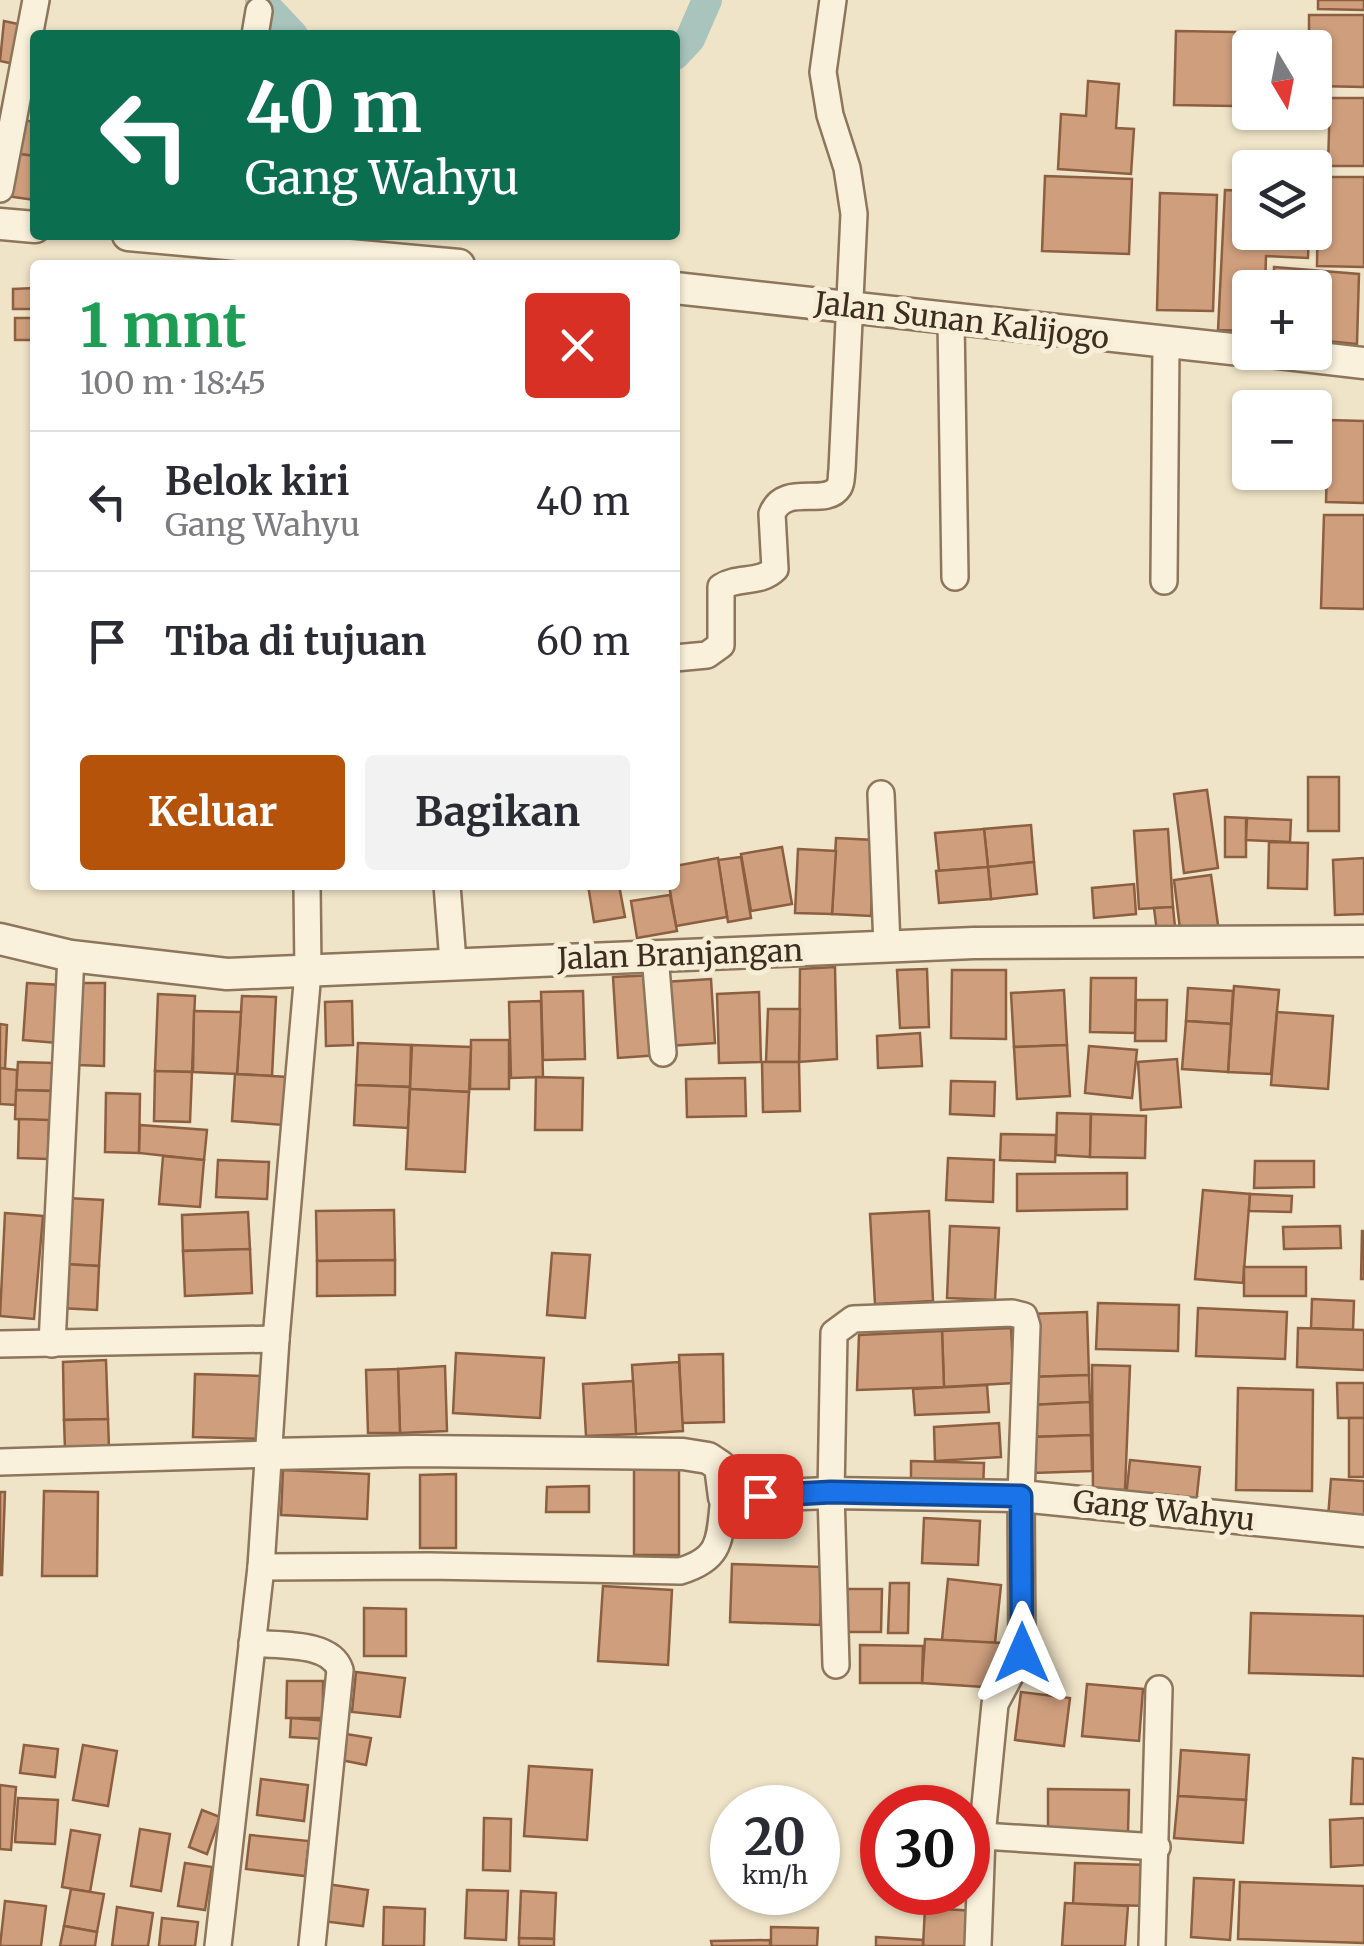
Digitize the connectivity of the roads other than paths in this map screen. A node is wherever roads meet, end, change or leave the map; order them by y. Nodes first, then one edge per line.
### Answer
1 (36, 0) edge
2 (833, 0) edge
3 (30, 30) edge
4 (30, 32) edge
5 (0, 189) edge
6 (0, 224) edge
7 (30, 227) edge
8 (227, 240) edge
9 (380, 260) edge
10 (680, 289) edge
11 (850, 307) junction
12 (951, 320) junction
13 (1166, 344) junction
14 (1232, 350) edge
15 (1332, 359) edge
16 (1364, 363) edge
17 (956, 576) dead end
18 (1164, 582) dead end
19 (680, 658) edge
20 (881, 794) dead end
21 (307, 890) edge
22 (447, 890) edge
23 (0, 938) edge
24 (1364, 942) edge
25 (887, 946) junction
26 (655, 955) junction
27 (71, 956) junction
28 (453, 962) junction
29 (308, 972) junction
30 (663, 1053) dead end
31 (276, 1339) junction
32 (0, 1344) edge
33 (52, 1344) junction
34 (270, 1454) junction
35 (0, 1462) edge
36 (831, 1492) junction
37 (1021, 1496) junction
38 (724, 1497) junction
39 (1364, 1531) edge
40 (261, 1568) junction
41 (252, 1643) junction
42 (836, 1666) dead end
43 (1159, 1689) dead end
44 (987, 1785) edge
45 (990, 1836) edge
46 (1157, 1846) junction
47 (979, 1915) edge
48 (218, 1946) edge
49 (312, 1946) edge
50 (978, 1946) edge
51 (1152, 1946) edge

1 - 3 street
2 - 11 street
4 - 5 street
6 - 7 street
8 - 9 street
10 - 11 street, Jalan Sunan Kalijogo
11 - 12 street, Jalan Sunan Kalijogo
11 - 19 street
12 - 13 street, Jalan Sunan Kalijogo
12 - 17 street
13 - 14 street, Jalan Sunan Kalijogo
13 - 18 street
15 - 16 street
20 - 25 street
21 - 29 street
22 - 28 street
23 - 27 street, Jalan Branjangan
24 - 25 street, Jalan Branjangan
25 - 26 street, Jalan Branjangan
26 - 28 street, Jalan Branjangan
26 - 30 street
27 - 29 street, Jalan Branjangan
27 - 33 street
28 - 29 street, Jalan Branjangan
29 - 31 street
31 - 33 street
31 - 34 street
32 - 33 street
34 - 35 street
34 - 38 street
34 - 40 street
36 - 37 street, Gang Wahyu
36 - 37 street
36 - 38 street, Gang Wahyu
36 - 42 street
37 - 39 street, Gang Wahyu
37 - 44 street
38 - 40 street
40 - 41 street
41 - 48 street
41 - 49 street
43 - 46 street
45 - 46 street
46 - 51 street
47 - 50 street

